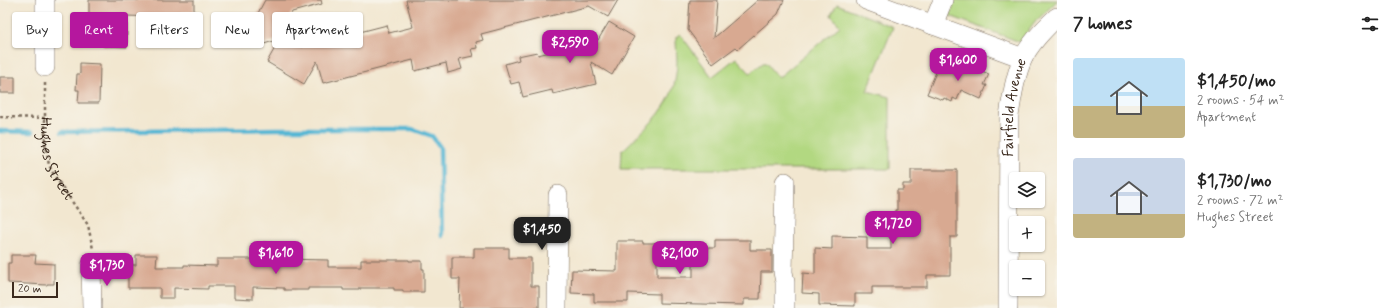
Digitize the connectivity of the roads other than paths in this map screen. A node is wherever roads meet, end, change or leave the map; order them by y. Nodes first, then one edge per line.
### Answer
1 (45, 0) edge
2 (866, 0) edge
3 (943, 0) edge
4 (1057, 17) edge
5 (933, 25) junction
6 (1023, 58) junction
7 (45, 67) road end
8 (785, 182) dead end
9 (558, 195) dead end
10 (91, 266) road end
11 (92, 308) edge
12 (557, 308) edge
13 (785, 308) edge
14 (1008, 308) edge

1 - 7 street
2 - 5 street
3 - 5 street
4 - 6 street, Fairfield Avenue
5 - 6 street
6 - 14 street, Fairfield Avenue
8 - 13 street
9 - 12 street
10 - 11 street

